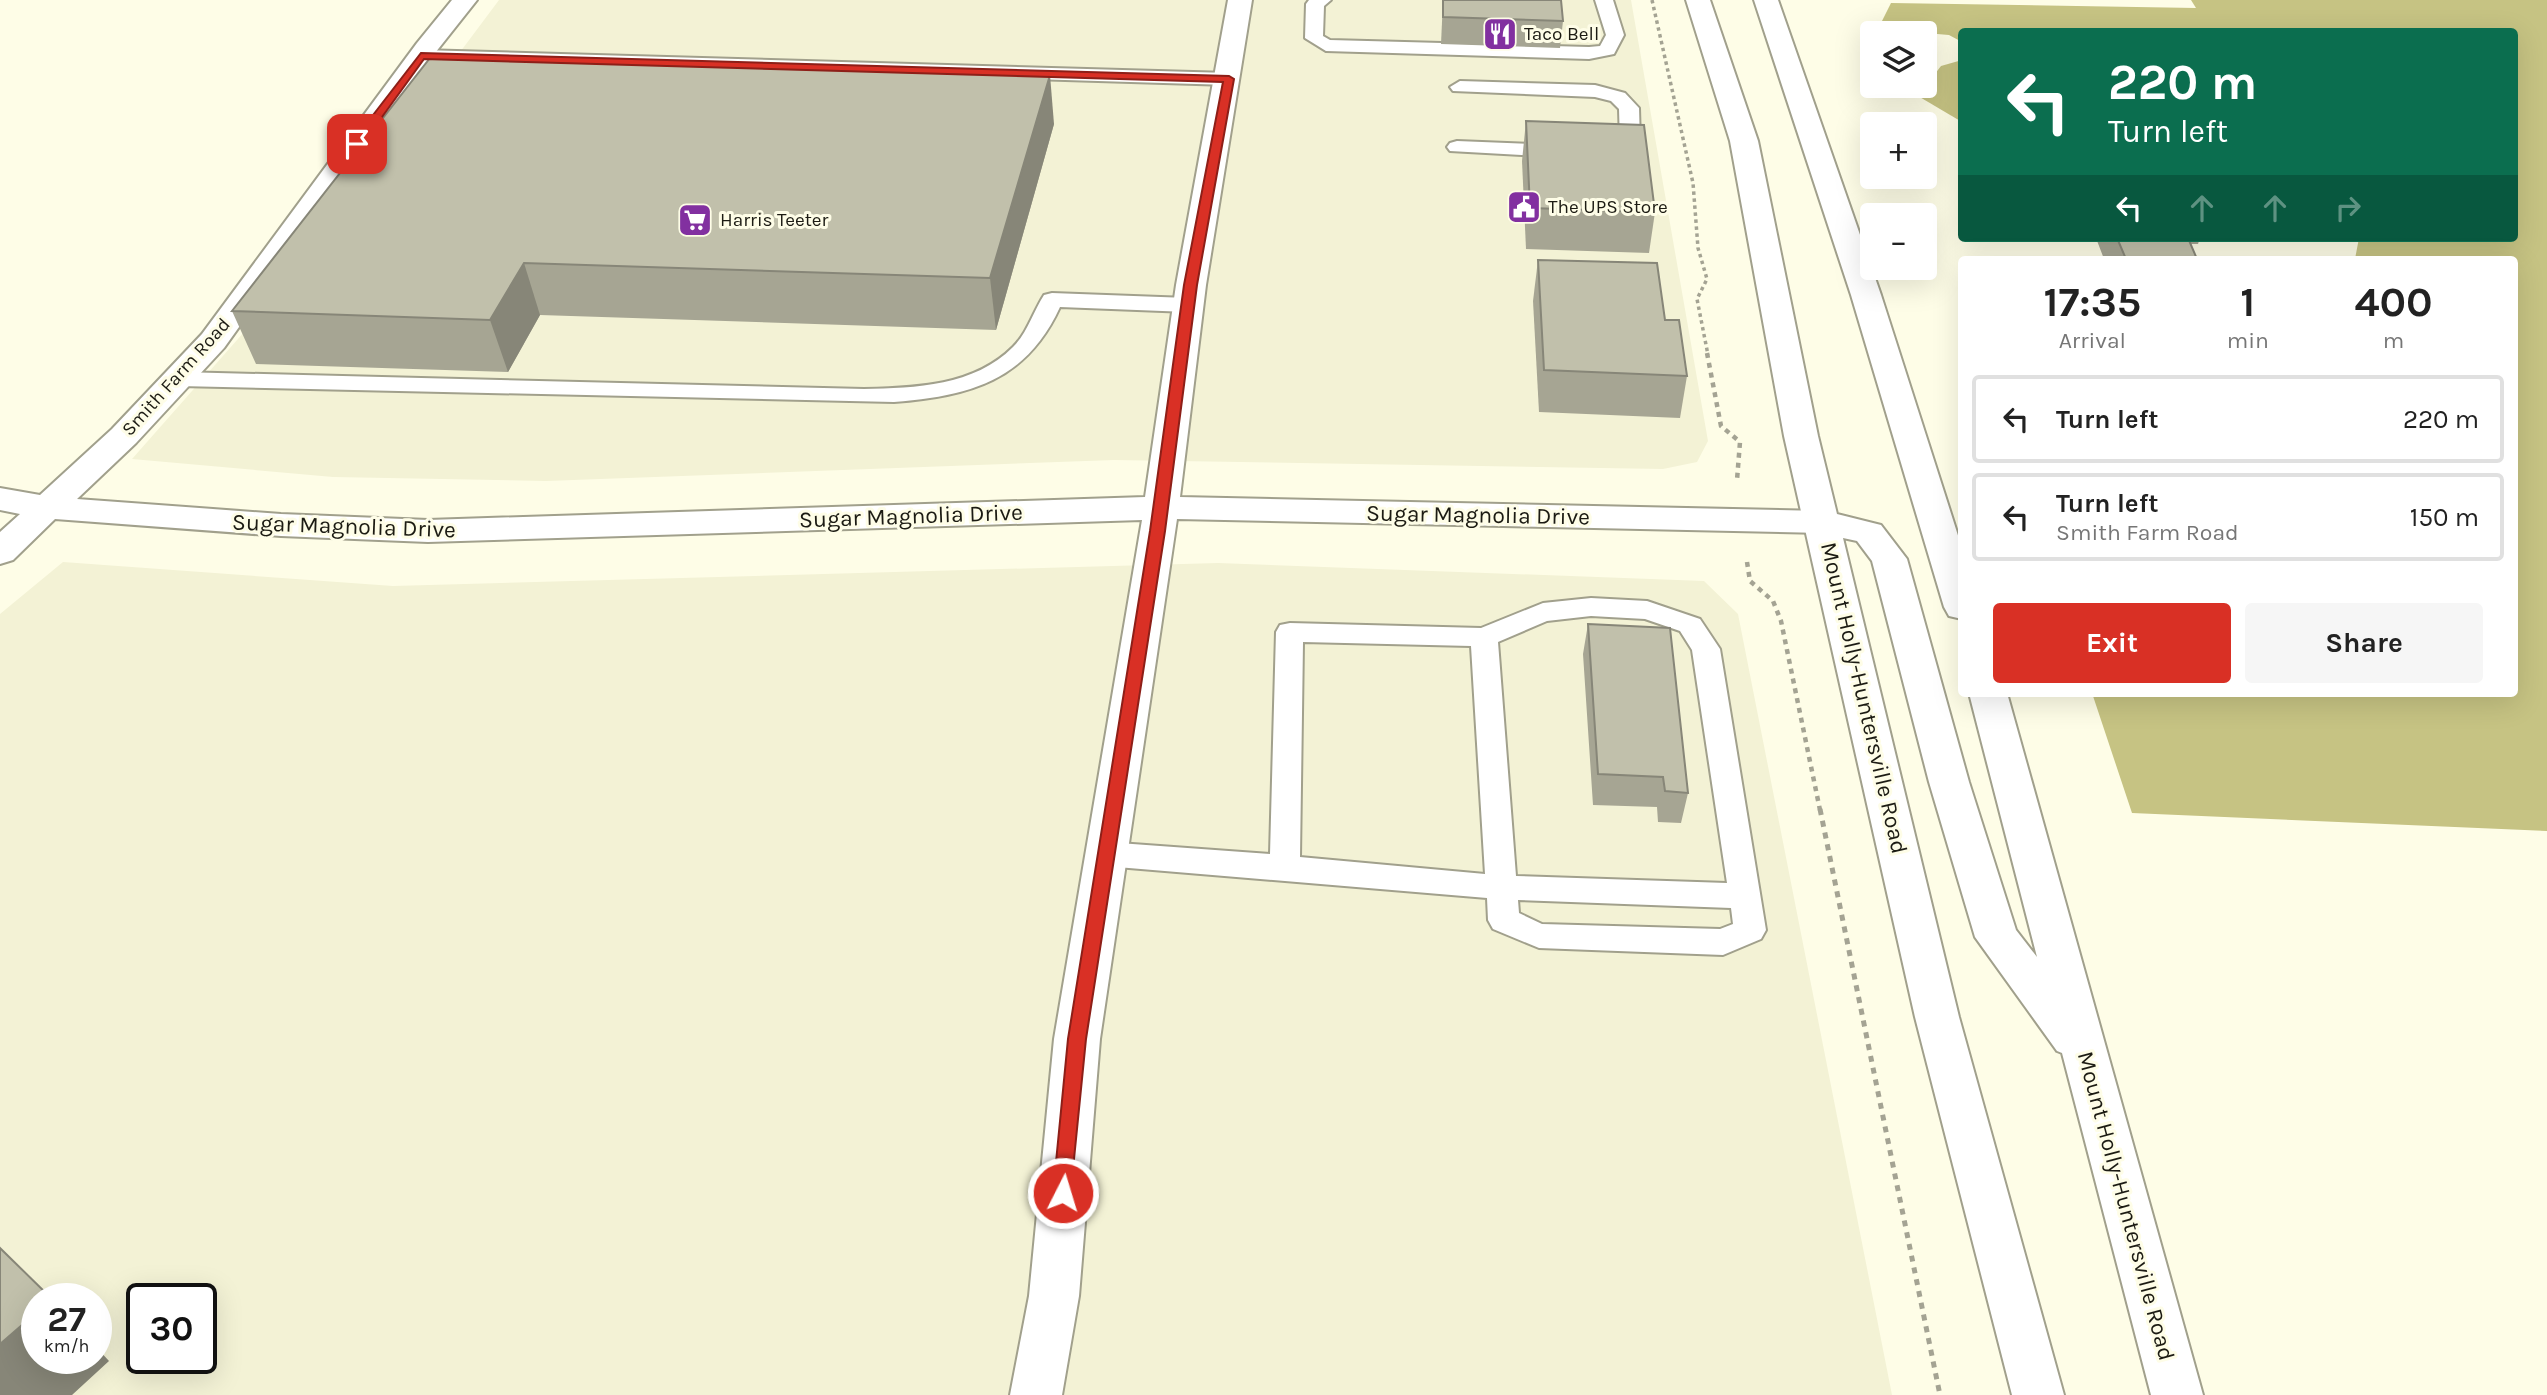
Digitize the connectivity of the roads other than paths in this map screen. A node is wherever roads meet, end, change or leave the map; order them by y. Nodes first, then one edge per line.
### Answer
1 (465, 0) edge
2 (1240, 0) edge
3 (1322, 0) edge
4 (1604, 0) edge
5 (1699, 0) edge
6 (1766, 0) edge
7 (421, 56) junction
8 (1229, 79) junction
9 (1460, 87) dead end
10 (1457, 147) dead end
11 (1188, 305) junction
12 (179, 379) junction
13 (0, 499) edge
14 (50, 508) junction
15 (1161, 508) junction
16 (1823, 522) junction
17 (0, 552) edge
18 (1958, 594) edge
19 (1485, 637) junction
20 (1989, 697) edge
21 (1105, 854) junction
22 (1286, 867) junction
23 (1502, 887) junction
24 (1744, 896) junction
25 (2084, 1052) junction
26 (1036, 1395) edge
27 (2038, 1395) edge
28 (2177, 1395) edge

1 - 7 street, Smith Farm Road
2 - 8 street
3 - 4 lane
5 - 16 street, Mount Holly-Huntersville Road
6 - 18 street
7 - 8 lane
7 - 12 street, Smith Farm Road
8 - 11 street
9 - 10 lane
11 - 12 lane
11 - 15 street
12 - 14 street, Smith Farm Road
13 - 14 street, Sugar Magnolia Drive
14 - 15 street, Sugar Magnolia Drive
14 - 17 street, Smith Farm Road
15 - 16 street, Sugar Magnolia Drive
15 - 21 street
16 - 25 street, Sugar Magnolia Drive
16 - 27 street, Mount Holly-Huntersville Road
19 - 22 lane
19 - 23 lane
19 - 24 lane
20 - 25 street, Mount Holly-Huntersville Road
21 - 22 lane
21 - 26 street
22 - 23 lane
23 - 24 lane
23 - 24 lane
25 - 28 street, Mount Holly-Huntersville Road

